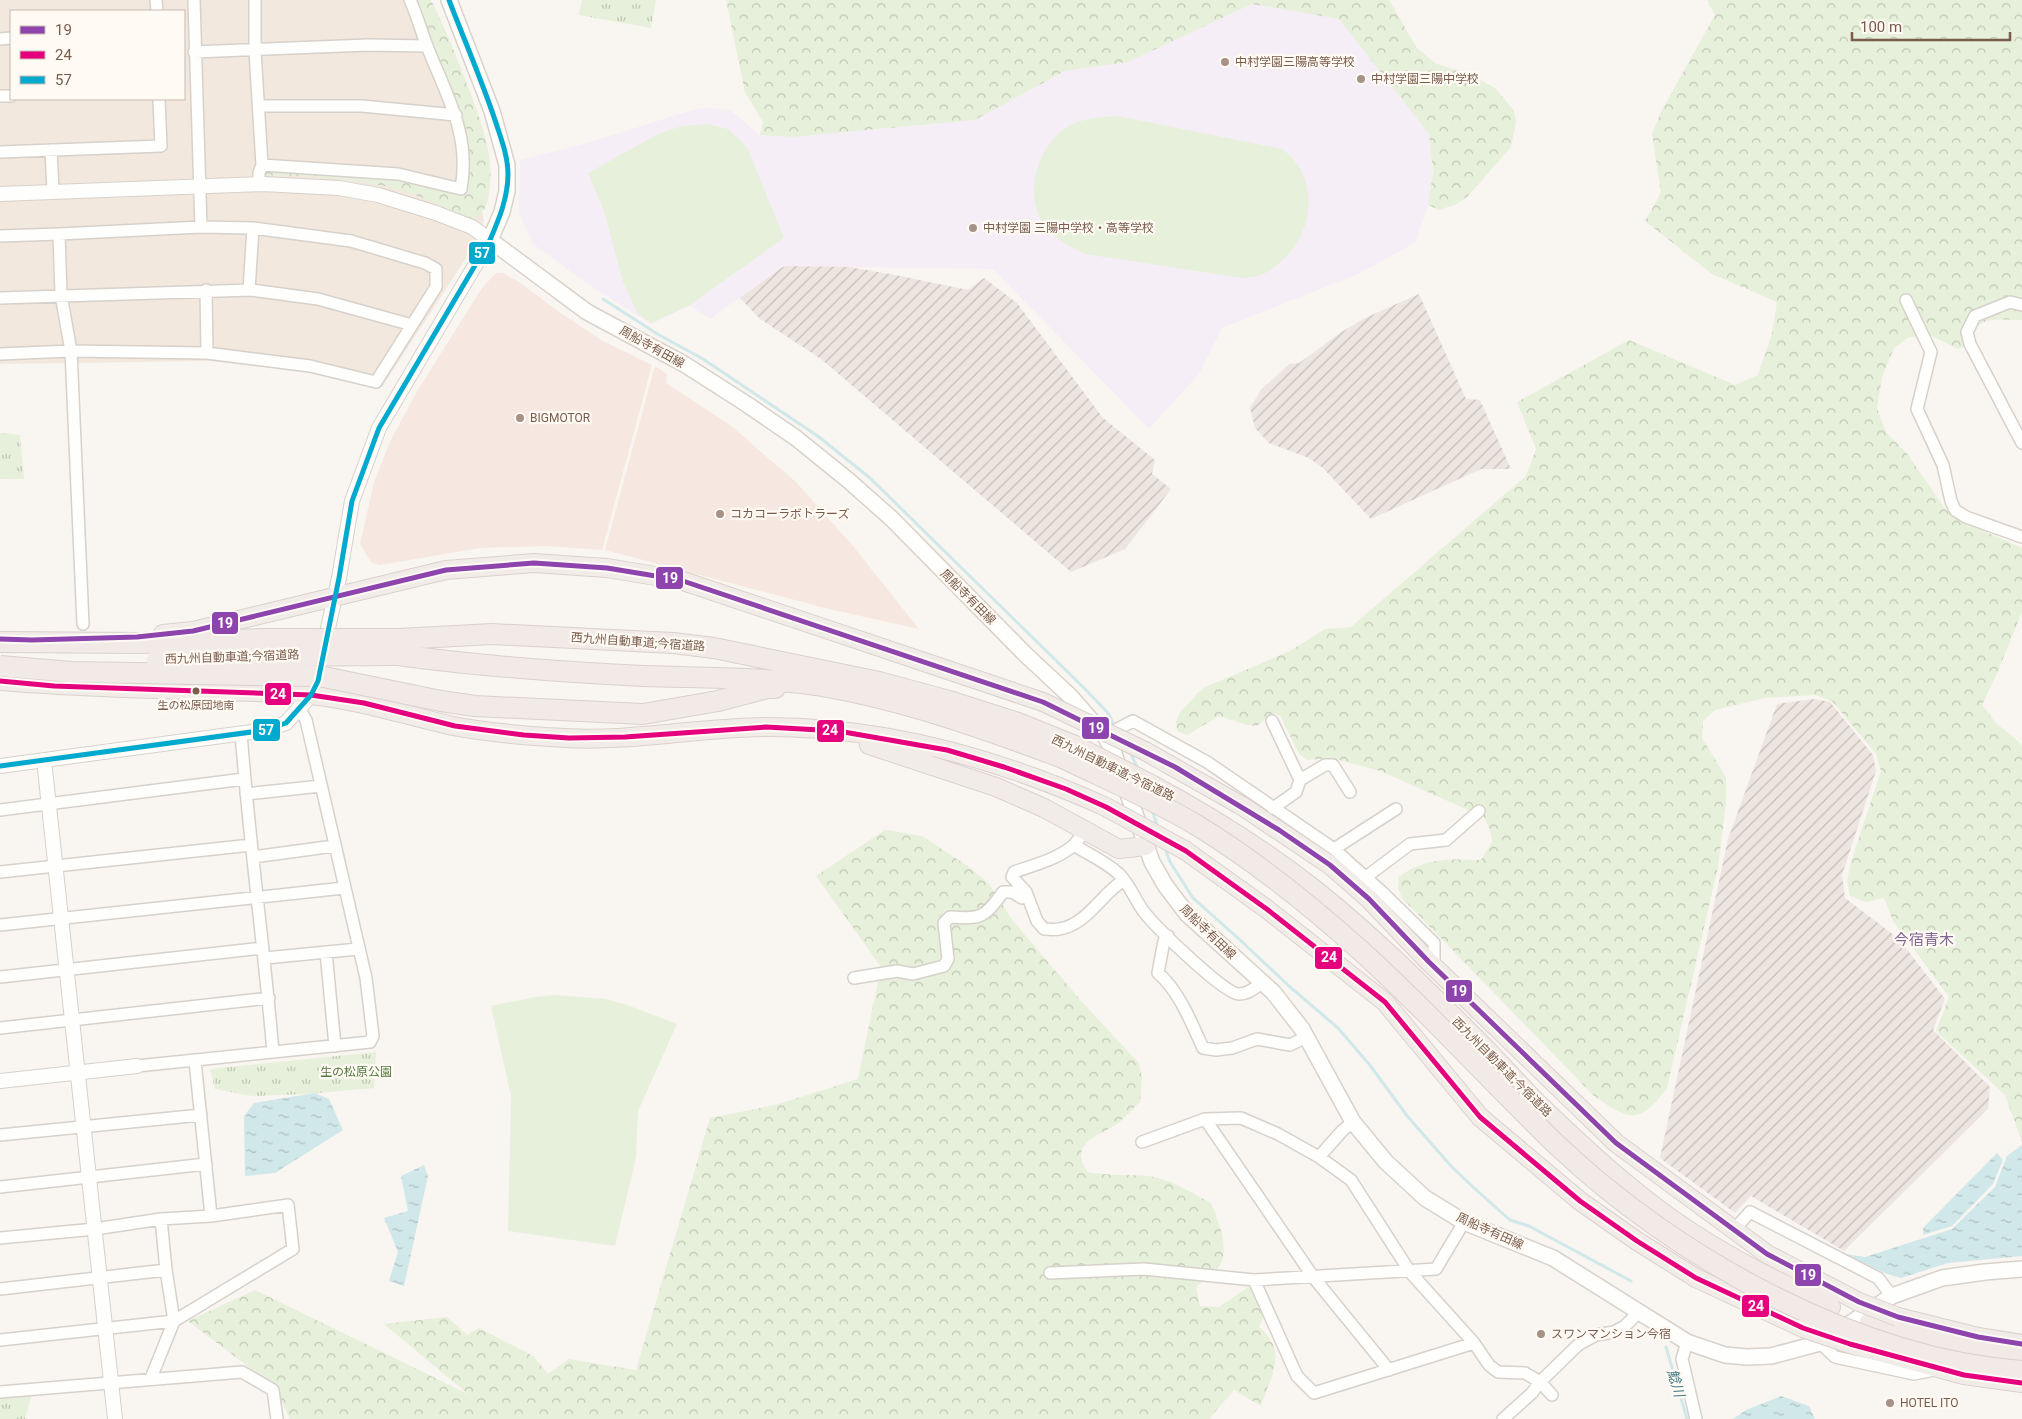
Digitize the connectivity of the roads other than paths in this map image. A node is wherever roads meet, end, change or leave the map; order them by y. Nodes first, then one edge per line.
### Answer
1 (194, 0) edge
2 (255, 0) edge
3 (410, 0) edge
4 (449, 0) edge
5 (427, 46) junction
6 (255, 51) junction
7 (194, 52) junction
8 (159, 100) edge
9 (260, 106) junction
10 (456, 115) junction
11 (51, 150) junction
12 (0, 152) edge
13 (262, 165) junction
14 (259, 184) junction
15 (199, 187) junction
16 (53, 191) junction
17 (0, 194) edge
18 (201, 227) junction
19 (254, 228) junction
20 (59, 234) junction
21 (0, 236) edge
22 (490, 240) junction
23 (206, 290) junction
24 (250, 290) junction
25 (61, 295) junction
26 (0, 298) edge
27 (1906, 300) dead end
28 (2022, 306) edge
29 (412, 325) junction
30 (71, 351) junction
31 (207, 353) junction
32 (0, 354) edge
33 (2022, 443) edge
34 (2022, 537) edge
35 (334, 596) junction
36 (83, 624) dead end
37 (0, 640) edge
38 (398, 647) junction
39 (0, 659) edge
40 (0, 666) edge
41 (0, 681) edge
42 (817, 686) junction
43 (751, 700) dead end
44 (305, 701) junction
45 (718, 701) junction
46 (913, 721) dead end
47 (1272, 721) dead end
48 (241, 733) junction
49 (1105, 736) junction
50 (625, 737) junction
51 (1012, 739) junction
52 (44, 760) junction
53 (0, 766) edge
54 (244, 779) junction
55 (1300, 780) junction
56 (321, 786) junction
57 (1350, 792) dead end
58 (246, 794) junction
59 (49, 804) junction
60 (1273, 808) junction
61 (1396, 809) dead end
62 (0, 810) edge
63 (1479, 811) dead end
64 (1085, 831) junction
65 (1074, 844) junction
66 (334, 846) junction
67 (1146, 846) junction
68 (1334, 848) junction
69 (252, 851) junction
70 (56, 866) junction
71 (0, 872) edge
72 (1366, 877) junction
73 (1124, 880) junction
74 (344, 888) junction
75 (1027, 896) junction
76 (257, 897) junction
77 (61, 918) junction
78 (0, 925) edge
79 (1168, 936) junction
80 (358, 949) junction
81 (326, 952) junction
82 (264, 953) junction
83 (1429, 962) junction
84 (67, 969) junction
85 (0, 977) edge
86 (854, 978) dead end
87 (1262, 982) junction
88 (269, 998) junction
89 (72, 1021) junction
90 (0, 1028) edge
91 (1306, 1037) junction
92 (334, 1046) junction
93 (274, 1052) junction
94 (195, 1061) junction
95 (137, 1066) joint
96 (78, 1073) junction
97 (0, 1081) edge
98 (201, 1115) junction
99 (1205, 1119) junction
100 (1353, 1122) junction
101 (84, 1126) junction
102 (0, 1135) edge
103 (1142, 1142) dead end
104 (1320, 1157) junction
105 (206, 1164) junction
106 (90, 1178) junction
107 (0, 1187) edge
108 (211, 1216) junction
109 (161, 1219) junction
110 (1464, 1222) junction
111 (95, 1229) junction
112 (1733, 1231) junction
113 (0, 1238) edge
114 (2022, 1269) edge
115 (166, 1270) junction
116 (1410, 1272) junction
117 (1050, 1273) dead end
118 (1314, 1278) junction
119 (101, 1279) junction
120 (1254, 1280) junction
121 (0, 1289) edge
122 (1892, 1296) junction
123 (1639, 1312) junction
124 (174, 1321) junction
125 (106, 1330) junction
126 (0, 1340) edge
127 (1687, 1342) junction
128 (1474, 1343) junction
129 (1820, 1343) junction
130 (2022, 1344) edge
131 (2022, 1356) edge
132 (1939, 1369) junction
133 (1389, 1370) junction
134 (2022, 1371) edge
135 (152, 1378) junction
136 (112, 1382) junction
137 (1540, 1382) junction
138 (2022, 1383) edge
139 (0, 1392) edge
140 (1552, 1395) dead end
141 (115, 1419) edge
142 (277, 1419) edge
143 (1503, 1419) edge
144 (1696, 1419) edge

1 - 7 street
2 - 6 street
3 - 5 street
4 - 22 main road
5 - 6 street
5 - 10 street
6 - 7 street
6 - 9 street
7 - 15 street
8 - 11 street
9 - 10 street
9 - 13 street
10 - 13 street
11 - 12 street
11 - 16 street
13 - 14 street
14 - 15 street
14 - 22 street
15 - 16 street
15 - 18 street
16 - 17 street
18 - 19 street
18 - 20 street
19 - 24 street
19 - 29 street
20 - 21 street
20 - 25 street
22 - 35 street
22 - 49 main road, 周船寺有田線
23 - 24 street
23 - 25 street
23 - 31 street
24 - 29 street
25 - 26 street
25 - 30 street
27 - 34 street
28 - 33 street
29 - 31 street
30 - 31 street
30 - 32 street
30 - 36 street
35 - 37 highway
35 - 44 street
35 - 83 highway, bridge
37 - 38 highway, 西九州自動車道;今宿道路, bridge
38 - 39 highway, 西九州自動車道;今宿道路, bridge
38 - 42 highway, 西九州自動車道;今宿道路
38 - 131 highway, 西九州自動車道;今宿道路, bridge
40 - 45 highway, bridge
41 - 44 highway
42 - 45 highway
42 - 51 highway, 西九州自動車道;今宿道路
43 - 45 highway
44 - 48 street
44 - 50 highway
44 - 56 street
46 - 51 highway
47 - 55 street
48 - 52 street
48 - 54 street
49 - 60 street
49 - 67 main road, 周船寺有田線
50 - 64 highway
50 - 132 highway, bridge
51 - 134 highway, 西九州自動車道;今宿道路, bridge
52 - 53 street
52 - 59 street
54 - 58 street
54 - 59 street
55 - 57 street
55 - 60 street
56 - 58 street
56 - 66 street
58 - 69 street
59 - 62 street
59 - 70 street
60 - 68 street
61 - 68 street
63 - 72 street
64 - 65 street
64 - 67 highway
65 - 73 street
65 - 75 street
66 - 69 street
66 - 74 street
67 - 87 main road, 周船寺有田線
68 - 72 street
69 - 70 street
69 - 76 street
70 - 71 street
70 - 77 street
72 - 83 street
73 - 75 street
73 - 79 street
74 - 76 street
74 - 80 street
75 - 86 street
76 - 77 street
76 - 82 street
77 - 78 street
77 - 84 street
79 - 87 street
79 - 91 street
80 - 81 street
80 - 92 street
81 - 82 street
81 - 92 street
82 - 84 street
82 - 88 street
83 - 112 highway
84 - 85 street
84 - 89 street
87 - 91 main road, 周船寺有田線
88 - 89 street
88 - 93 street
89 - 90 street
89 - 96 street
91 - 100 main road, 周船寺有田線
92 - 93 street
93 - 94 street
94 - 95 street
94 - 98 street
95 - 96 street
96 - 97 street
96 - 101 street
98 - 101 street
98 - 105 street
99 - 103 street
99 - 104 street
99 - 118 street
100 - 104 street
100 - 110 main road, 周船寺有田線
101 - 102 street
101 - 106 street
104 - 116 street
105 - 106 street
105 - 108 street
106 - 107 street
106 - 111 street
108 - 109 street
108 - 124 street
109 - 111 street
109 - 115 street
110 - 116 street
110 - 123 main road, 周船寺有田線
111 - 113 street
111 - 119 street
112 - 122 street
112 - 130 highway, bridge
114 - 122 main road, 周船寺有田線
115 - 119 street
115 - 124 street
116 - 118 street
116 - 128 street
117 - 120 street
118 - 120 street
118 - 133 street
119 - 121 street
119 - 125 street
120 - 133 street
122 - 129 main road, 周船寺有田線
123 - 127 main road, 周船寺有田線
123 - 137 street
124 - 125 street
124 - 135 street
125 - 126 street
125 - 136 street
127 - 129 main road, 周船寺有田線
127 - 144 street
128 - 133 street
128 - 137 street
129 - 132 street
132 - 138 highway
135 - 136 street
135 - 142 street
136 - 139 street
136 - 141 street
137 - 140 street
137 - 143 street

